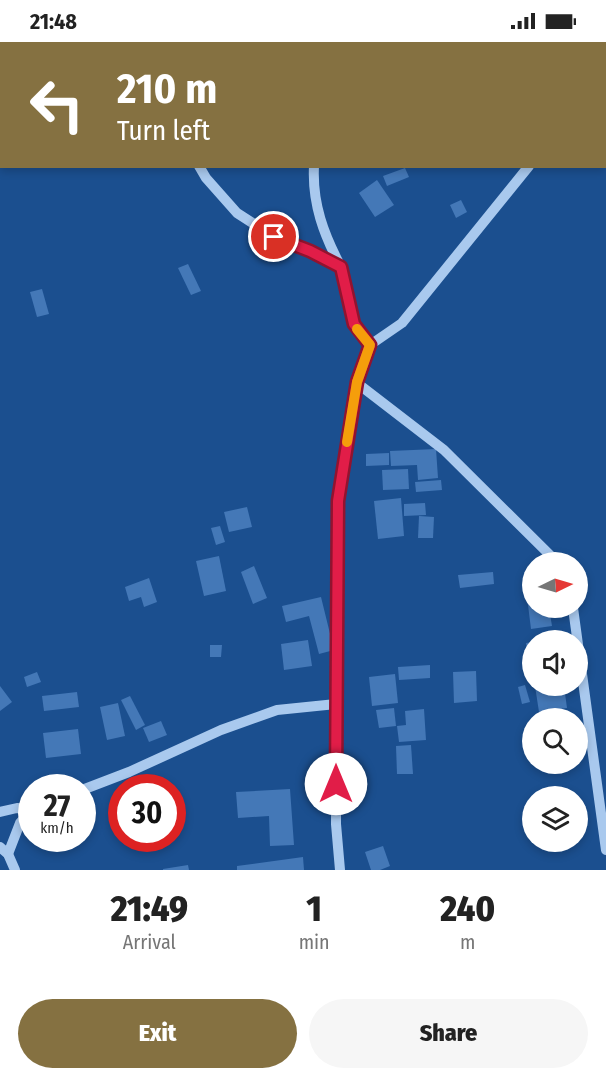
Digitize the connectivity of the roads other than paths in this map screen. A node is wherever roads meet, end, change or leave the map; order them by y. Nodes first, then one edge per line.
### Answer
1 (200, 168) edge
2 (315, 168) edge
3 (527, 168) edge
4 (341, 267) junction
5 (370, 345) junction
6 (357, 382) junction
7 (549, 552) edge
8 (575, 618) edge
9 (336, 704) junction
10 (600, 776) edge
11 (96, 785) edge
12 (18, 808) edge
13 (0, 812) edge
14 (18, 826) edge
15 (4, 850) edge
16 (606, 850) edge
17 (15, 870) edge
18 (340, 870) edge

1 - 4 street
2 - 4 street
3 - 5 street
4 - 5 street
5 - 6 street
6 - 7 street
6 - 9 street
8 - 10 street
9 - 11 street
9 - 18 street
10 - 16 street
12 - 13 street
14 - 15 street
15 - 17 street

